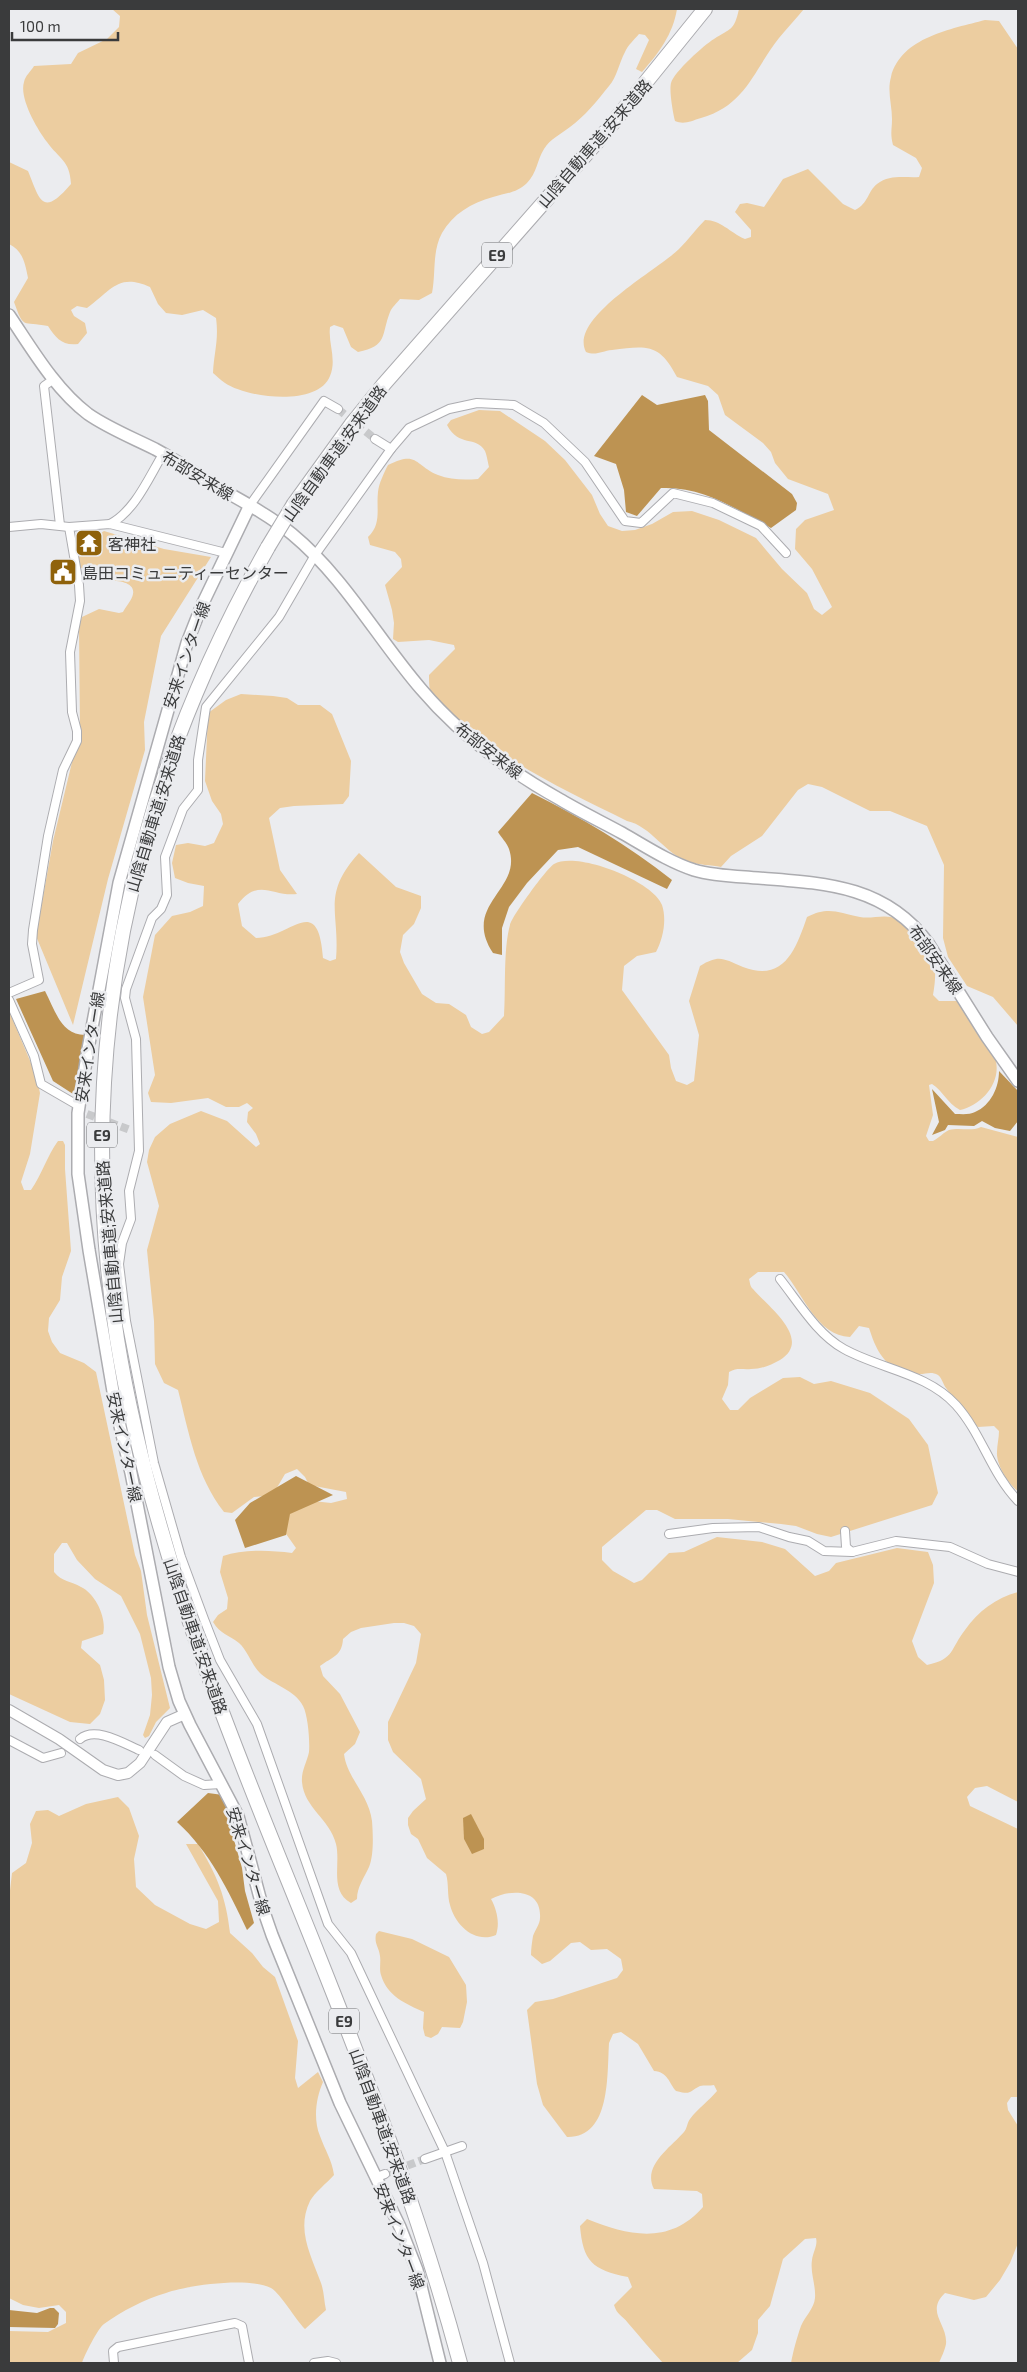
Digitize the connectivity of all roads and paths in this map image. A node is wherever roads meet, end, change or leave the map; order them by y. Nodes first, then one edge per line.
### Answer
1 (705, 9) edge
2 (9, 315) edge
3 (54, 379) junction
4 (338, 409) tunnel mouth
5 (375, 439) tunnel mouth
6 (391, 450) junction
7 (163, 454) junction
8 (250, 505) junction
9 (110, 524) junction
10 (60, 525) junction
11 (9, 527) edge
12 (69, 527) junction
13 (226, 553) junction
14 (786, 553) dead end
15 (315, 555) junction
16 (9, 993) edge
17 (9, 1000) edge
18 (1018, 1081) edge
19 (82, 1111) junction
20 (130, 1130) tunnel mouth
21 (139, 1133) junction
22 (780, 1279) dead end
23 (1018, 1501) edge
24 (845, 1531) dead end
25 (669, 1534) dead end
26 (852, 1552) junction
27 (1018, 1572) edge
28 (9, 1710) edge
29 (185, 1714) junction
30 (80, 1739) dead end
31 (9, 1740) edge
32 (139, 1750) dead end
33 (61, 1752) dead end
34 (155, 1755) dead end
35 (221, 1784) junction
36 (462, 2146) dead end
37 (445, 2152) junction
38 (425, 2159) tunnel mouth
39 (421, 2231) junction
40 (114, 2363) edge
41 (249, 2363) edge
42 (314, 2363) edge
43 (336, 2363) edge
44 (440, 2363) edge
45 (460, 2363) edge
46 (468, 2363) edge
47 (510, 2363) edge

1 - 39 highway, 山陰自動車道;安来道路 / E9, bridge
2 - 3 main road, 布部安来線
3 - 7 main road, 布部安来線
3 - 10 street
4 - 8 street
5 - 6 street
6 - 14 street
6 - 15 street
7 - 8 main road, 布部安来線
7 - 9 street
8 - 13 main road, 安来インター線
8 - 15 main road, 布部安来線
9 - 12 street
9 - 13 street
10 - 11 street
10 - 12 street
12 - 16 street
13 - 19 main road, 安来インター線
15 - 18 main road, 布部安来線
15 - 21 street
17 - 19 street
19 - 29 main road, 安来インター線
20 - 21 street
21 - 37 street
22 - 23 street
24 - 26 street
25 - 26 street
26 - 27 street
28 - 29 street
29 - 35 main road, 安来インター線
30 - 32 street
31 - 33 street
34 - 35 street
35 - 44 main road, 安来インター線
36 - 37 street
37 - 38 street
37 - 47 street
39 - 45 highway, 山陰自動車道;安来道路 / E9
39 - 46 highway
40 - 41 street
42 - 43 street

